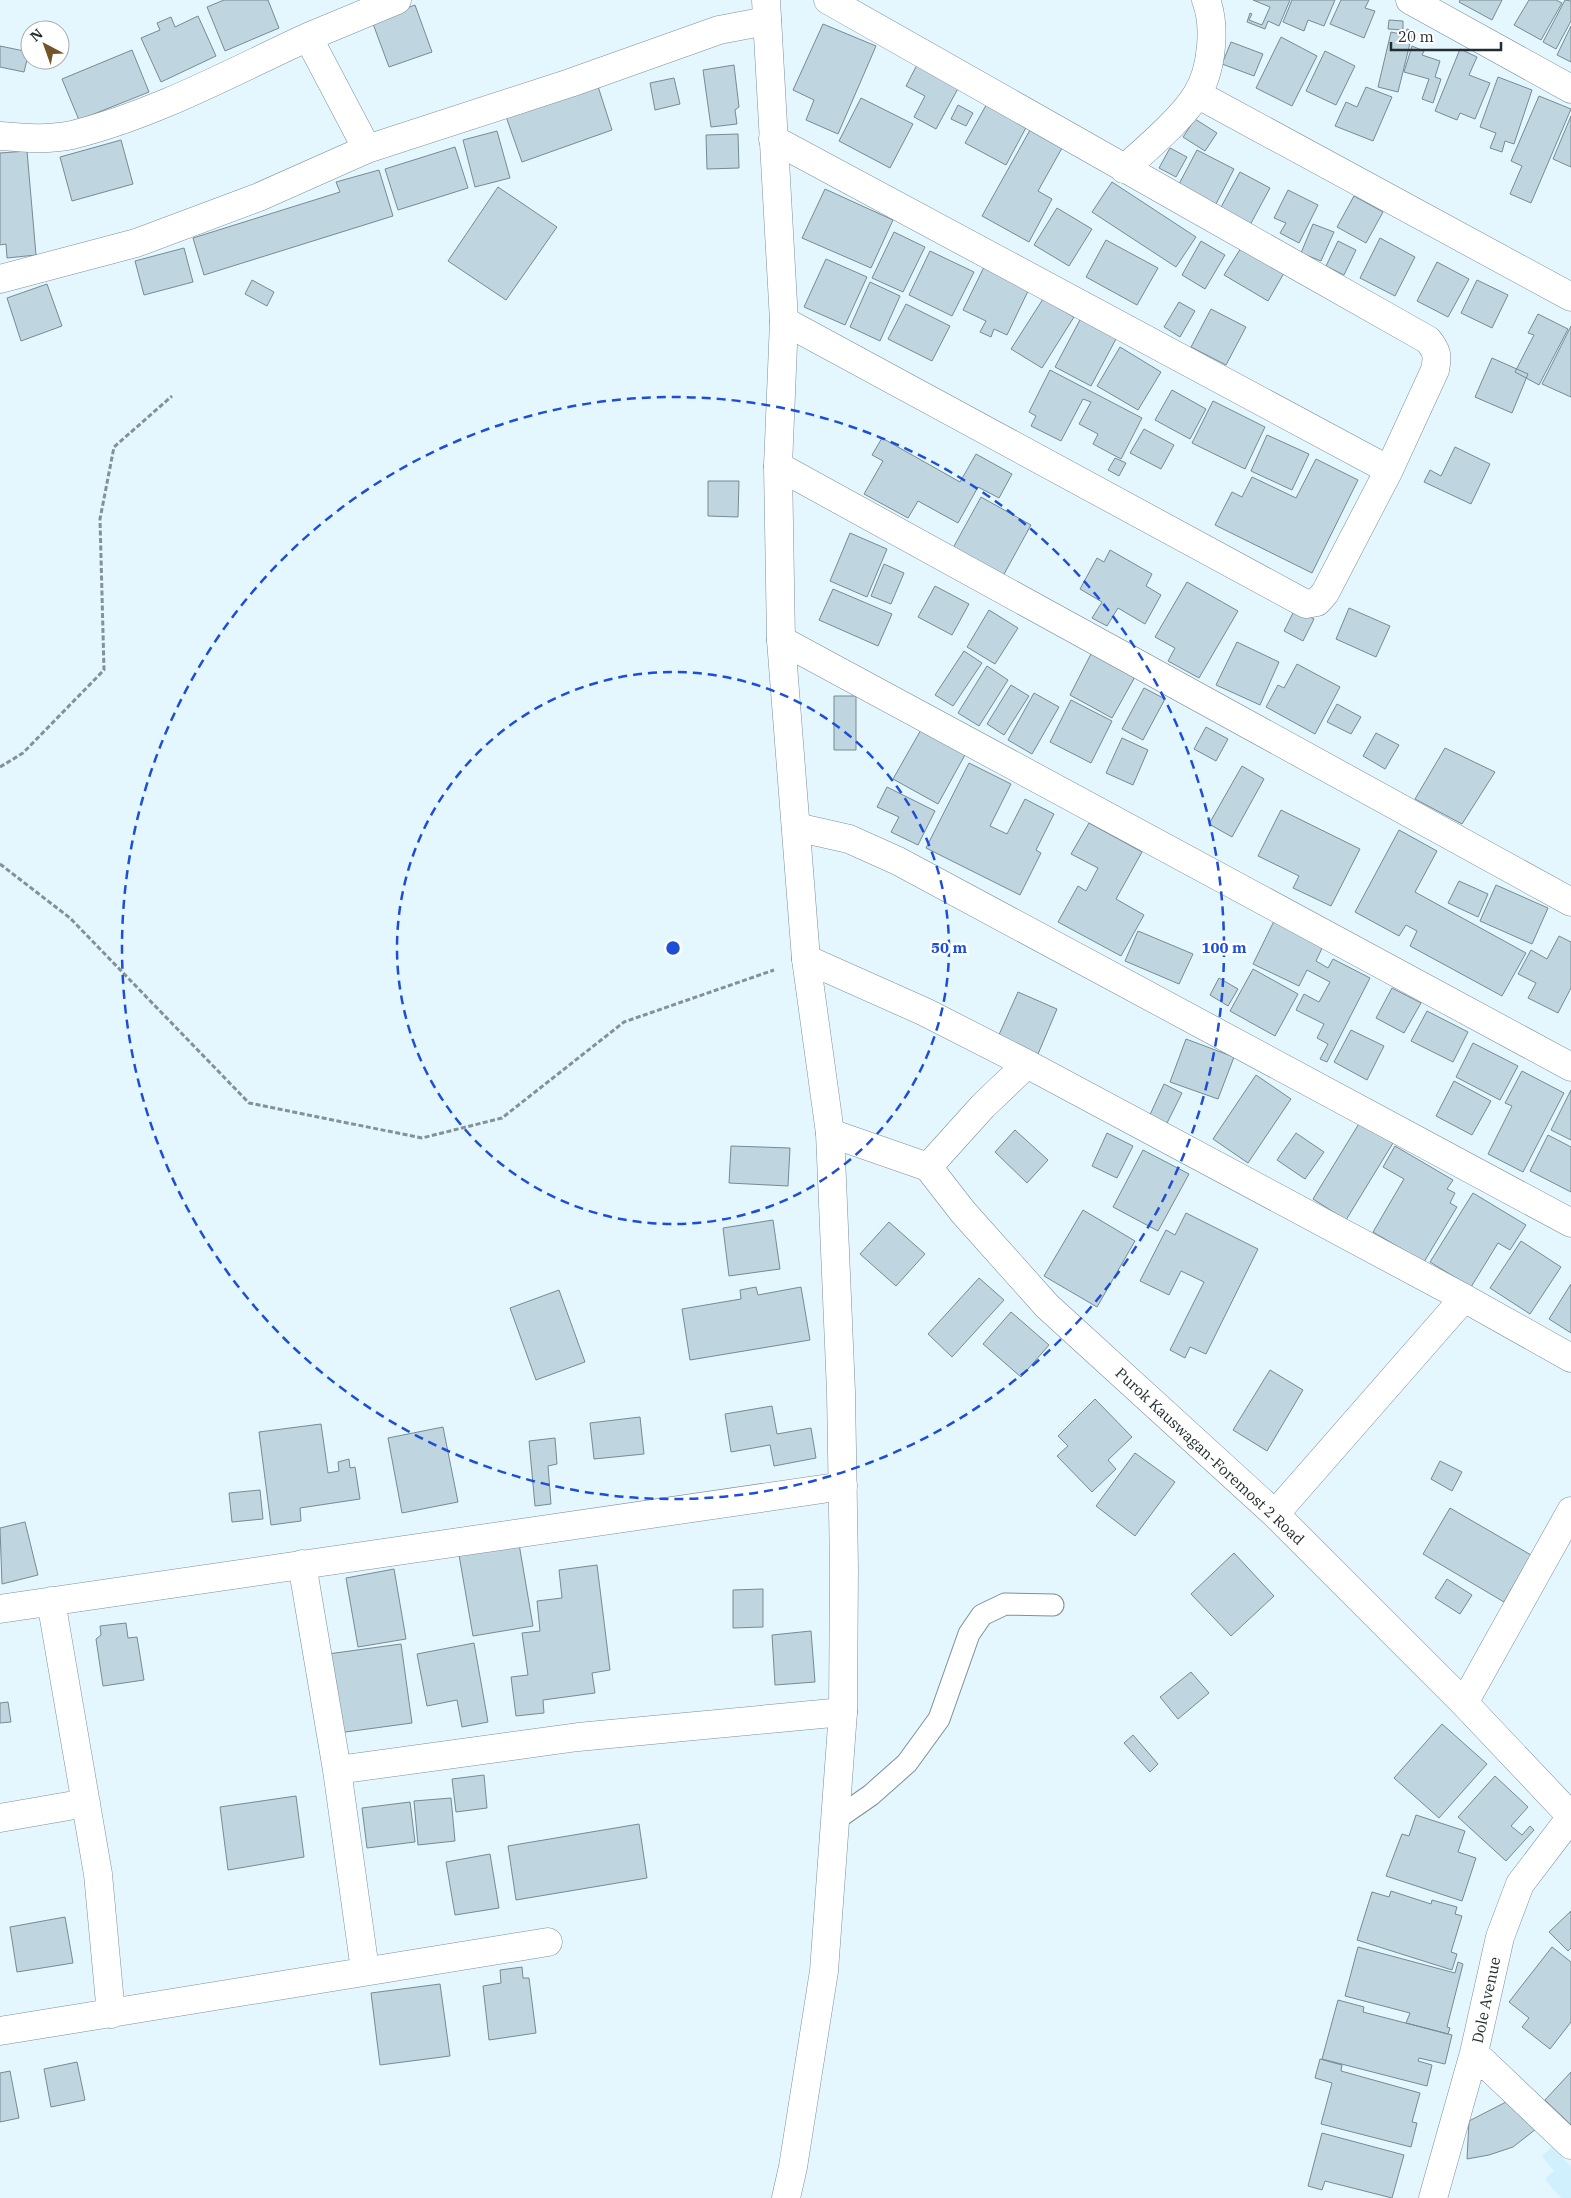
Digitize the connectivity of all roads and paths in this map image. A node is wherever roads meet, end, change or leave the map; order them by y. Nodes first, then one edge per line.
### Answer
1 (397, 0) edge
2 (828, 0) edge
3 (1410, 0) edge
4 (1212, 4) edge
5 (766, 10) edge
6 (308, 37) junction
7 (1571, 89) edge
8 (1198, 94) junction
9 (0, 136) edge
10 (773, 140) junction
11 (367, 149) junction
12 (1124, 169) junction
13 (0, 279) edge
14 (1571, 297) edge
15 (784, 321) junction
16 (172, 396) dead end
17 (778, 466) junction
18 (1388, 470) junction
19 (781, 640) junction
20 (0, 767) edge
21 (796, 827) junction
22 (0, 864) edge
23 (1571, 902) edge
24 (806, 959) junction
25 (1027, 1064) junction
26 (1571, 1067) edge
27 (830, 1133) junction
28 (928, 1167) junction
29 (1571, 1224) edge
30 (1464, 1298) junction
31 (1571, 1358) edge
32 (843, 1486) junction
33 (1571, 1511) edge
34 (1275, 1514) junction
35 (302, 1564) junction
36 (51, 1601) junction
37 (1053, 1605) dead end
38 (0, 1609) edge
39 (1464, 1703) junction
40 (843, 1712) junction
41 (337, 1770) junction
42 (86, 1803) junction
43 (1571, 1817) edge
44 (0, 1818) edge
45 (835, 1820) junction
46 (548, 1942) dead end
47 (365, 1970) junction
48 (111, 2014) junction
49 (0, 2030) edge
50 (1474, 2053) junction
51 (1571, 2145) edge
52 (786, 2198) edge
53 (1433, 2198) edge

1 - 6 street
2 - 12 street
3 - 7 street
4 - 8 street
5 - 10 street
5 - 11 street
6 - 9 street
6 - 11 street
8 - 12 street
8 - 14 street
10 - 15 street
10 - 18 street
11 - 13 street
12 - 18 street
15 - 17 street
15 - 18 street
16 - 20 path
17 - 19 street
17 - 23 street
19 - 21 street
19 - 26 street
21 - 24 street
21 - 29 street
22 - 24 path
24 - 25 street
24 - 27 street
25 - 28 street
25 - 30 street
27 - 28 street
27 - 32 street
28 - 34 street, Purok Kauswagan-Foremost 2 Road
30 - 31 street
30 - 34 street
32 - 35 street
32 - 40 street
33 - 39 street
34 - 39 street, Purok Kauswagan-Foremost 2 Road
35 - 36 street
35 - 41 street
36 - 38 street
36 - 42 street
37 - 45 lane
39 - 43 street, Purok Kauswagan-Foremost 2 Road
40 - 41 street
40 - 45 street
41 - 47 street
42 - 44 street
42 - 48 street
43 - 50 street, Dole Avenue
45 - 52 street
46 - 47 street
47 - 48 street
48 - 49 street
50 - 51 street
50 - 53 street, Dole Avenue

